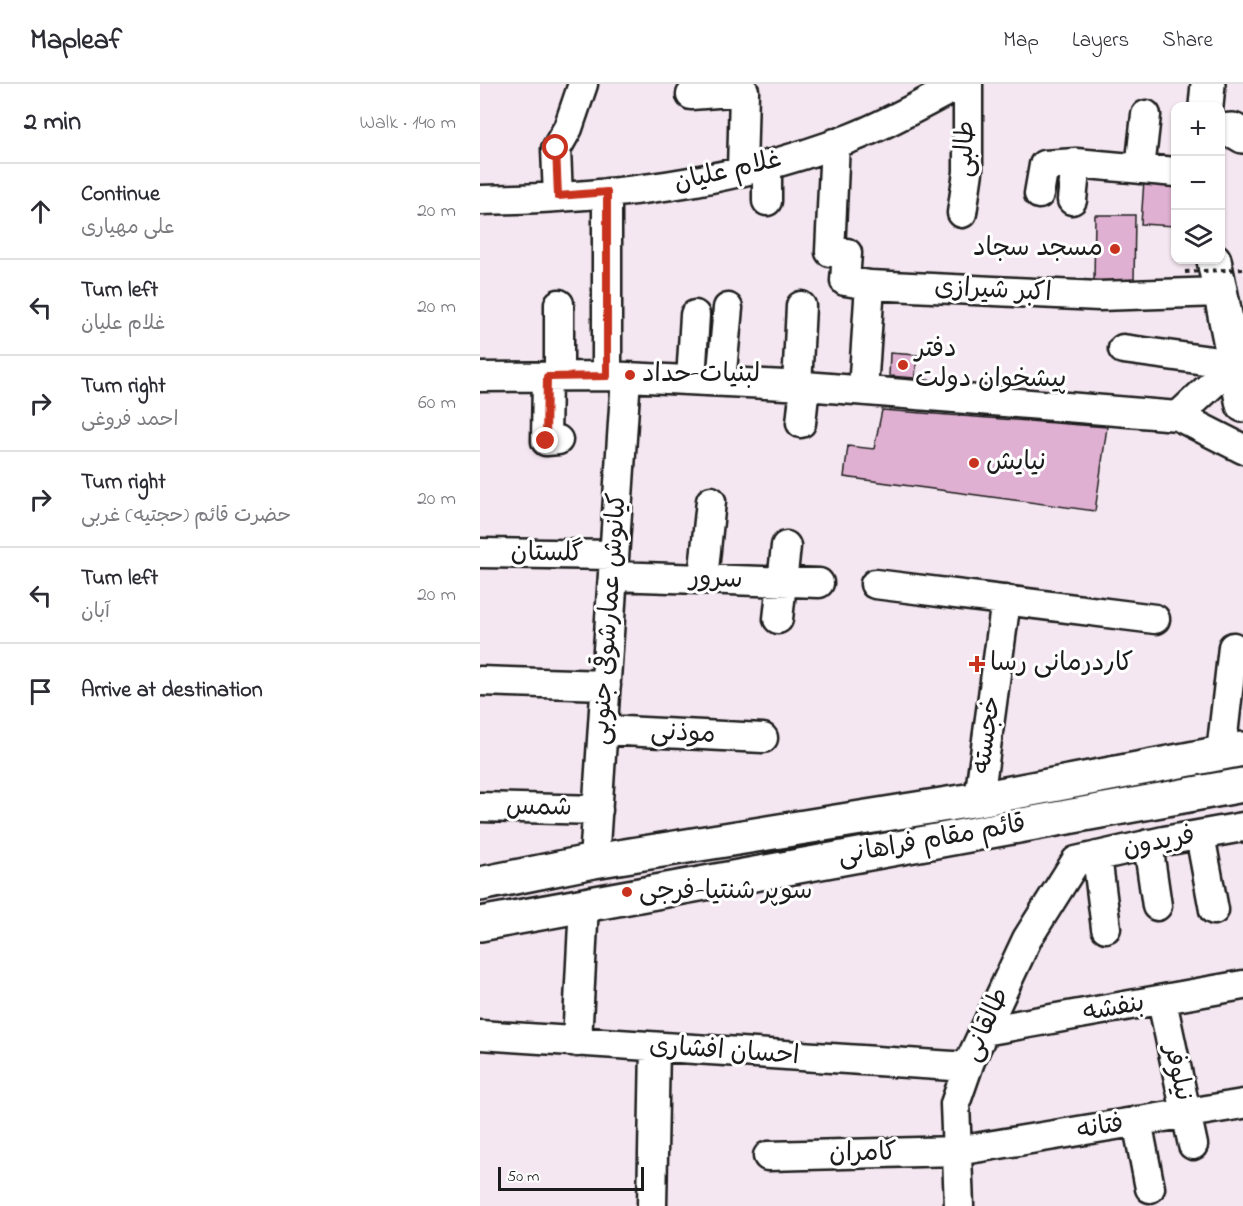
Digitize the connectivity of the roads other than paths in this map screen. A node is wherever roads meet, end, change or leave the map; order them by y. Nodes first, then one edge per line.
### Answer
1 (583, 84) edge
2 (953, 86) edge
3 (691, 95) dead end
4 (1211, 101) edge
5 (1243, 108) edge
6 (1146, 115) dead end
7 (1225, 131) edge
8 (1243, 136) edge
9 (836, 143) junction
10 (1076, 163) junction
11 (755, 168) junction
12 (1140, 169) junction
13 (1171, 172) edge
14 (607, 192) junction
15 (1039, 194) dead end
16 (558, 196) junction
17 (480, 200) edge
18 (1072, 200) dead end
19 (767, 201) dead end
20 (962, 213) dead end
21 (1199, 266) edge
22 (870, 285) junction
23 (1220, 292) junction
24 (559, 304) dead end
25 (801, 306) dead end
26 (728, 308) dead end
27 (695, 315) dead end
28 (1123, 349) dead end
29 (1234, 364) junction
30 (480, 376) edge
31 (553, 376) junction
32 (617, 376) junction
33 (690, 380) junction
34 (721, 381) junction
35 (801, 386) junction
36 (863, 390) junction
37 (1243, 405) edge
38 (1178, 416) junction
39 (801, 423) dead end
40 (558, 440) dead end
41 (1243, 449) edge
42 (711, 501) dead end
43 (786, 546) dead end
44 (480, 553) edge
45 (614, 566) junction
46 (703, 579) junction
47 (782, 582) junction
48 (819, 583) dead end
49 (875, 584) dead end
50 (1006, 600) junction
51 (778, 619) dead end
52 (1155, 619) dead end
53 (1233, 647) dead end
54 (480, 681) edge
55 (606, 685) junction
56 (603, 730) junction
57 (763, 738) dead end
58 (1226, 748) edge
59 (1243, 785) edge
60 (1206, 792) junction
61 (979, 799) junction
62 (480, 807) edge
63 (598, 810) junction
64 (1242, 831) edge
65 (1200, 835) junction
66 (1148, 844) junction
67 (1086, 858) junction
68 (594, 861) junction
69 (480, 884) edge
70 (584, 904) junction
71 (1157, 906) dead end
72 (1215, 910) dead end
73 (480, 924) edge
74 (1106, 928) dead end
75 (1243, 985) edge
76 (1162, 1001) junction
77 (984, 1031) junction
78 (480, 1035) edge
79 (577, 1042) junction
80 (655, 1047) junction
81 (968, 1067) junction
82 (1243, 1104) edge
83 (1186, 1113) junction
84 (1137, 1121) junction
85 (1193, 1145) dead end
86 (957, 1151) junction
87 (768, 1156) dead end
88 (1150, 1188) dead end
89 (652, 1206) edge
90 (959, 1206) edge

1 - 16 street
2 - 9 street, غلام علیان
2 - 20 street, طالبی
3 - 11 street
4 - 5 main road
6 - 12 street
7 - 8 main road
9 - 11 street, غلام علیان
9 - 22 street, اکبر شیرازی
10 - 12 street
10 - 15 street
10 - 18 street
11 - 14 street, غلام علیان
11 - 19 street
12 - 13 street
14 - 16 street, غلام علیان
14 - 32 street, کیانوش عمارشوقی جنوبی
16 - 17 street, غلام علیان
21 - 23 main road
22 - 23 street, اکبر شیرازی
22 - 36 street
23 - 29 main road
24 - 31 street
25 - 35 street
26 - 34 street
27 - 33 street
28 - 29 street
29 - 37 main road
29 - 38 street
30 - 31 street
31 - 32 street
31 - 40 street
32 - 33 street
32 - 45 street, کیانوش عمارشوقی جنوبی
33 - 34 street
34 - 35 street
35 - 36 street
35 - 39 street
36 - 38 street
38 - 41 street
42 - 46 street
43 - 47 street
44 - 45 street, گلستان
45 - 46 street, سرور
45 - 55 street, کیانوش عمارشوقی جنوبی
46 - 47 street, سرور
47 - 48 street, سرور
47 - 51 street
49 - 50 street
50 - 52 street
50 - 61 street, خجسته
53 - 58 street
54 - 55 street
55 - 56 street, کیانوش عمارشوقی جنوبی
56 - 57 street, موذنی
56 - 63 street, کیانوش عمارشوقی جنوبی
58 - 60 main road
58 - 61 main road, قائم مقام فراهانی
59 - 60 main road, قائم مقام فراهانی
60 - 70 main road, قائم مقام فراهانی
61 - 68 main road, قائم مقام فراهانی
62 - 63 street, شمس
63 - 68 street, کیانوش عمارشوقی جنوبی
64 - 65 street, فریدون
65 - 66 street, فریدون
65 - 72 street
66 - 67 street, فریدون
66 - 71 street
67 - 74 street
67 - 77 street, طالقانی
68 - 69 main road, قائم مقام فراهانی
70 - 73 main road, قائم مقام فراهانی
70 - 79 street
75 - 76 street, بنفشه
76 - 77 street, بنفشه
76 - 83 street, نیلوفر
77 - 81 street, طالقانی
78 - 79 street, احسان افشاری
79 - 80 street, احسان افشاری
80 - 81 street, احسان افشاری
80 - 89 street
81 - 86 street, طالقانی
82 - 83 street, فتانه
83 - 84 street, فتانه
83 - 85 street, نیلوفر
84 - 86 street, فتانه
84 - 88 street
86 - 87 street, کامران
86 - 90 street, طالقانی

